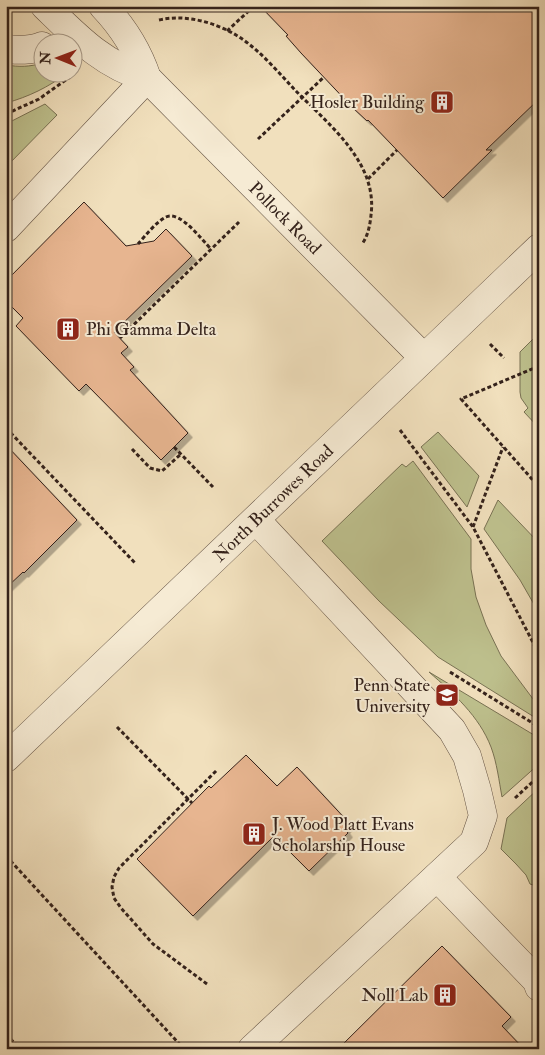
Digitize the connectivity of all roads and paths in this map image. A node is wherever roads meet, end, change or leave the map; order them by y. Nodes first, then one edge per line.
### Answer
1 (45, 6) edge
2 (103, 6) edge
3 (254, 6) edge
4 (151, 22) dead end
5 (227, 31) junction
6 (58, 32) edge
7 (82, 45) edge
8 (6, 49) edge
9 (32, 49) edge
10 (324, 77) dead end
11 (147, 78) junction
12 (64, 82) edge
13 (302, 98) junction
14 (6, 114) edge
15 (252, 144) dead end
16 (397, 150) dead end
17 (368, 179) junction
18 (243, 218) dead end
19 (6, 228) edge
20 (138, 244) dead end
21 (361, 246) dead end
22 (539, 248) edge
23 (212, 249) junction
24 (120, 338) dead end
25 (486, 340) dead end
26 (424, 358) junction
27 (504, 358) dead end
28 (539, 366) edge
29 (397, 426) dead end
30 (6, 428) edge
31 (174, 447) dead end
32 (503, 447) junction
33 (132, 449) dead end
34 (181, 454) junction
35 (214, 487) dead end
36 (539, 487) edge
37 (256, 520) junction
38 (473, 527) junction
39 (135, 563) dead end
40 (539, 654) edge
41 (117, 727) dead end
42 (8, 752) edge
43 (217, 770) dead end
44 (187, 799) junction
45 (192, 804) dead end
46 (6, 856) edge
47 (437, 877) junction
48 (207, 984) dead end
49 (539, 987) edge
50 (6, 1034) edge
51 (20, 1049) edge
52 (184, 1049) edge
53 (252, 1049) edge

1 - 6 street, Pollock Road
2 - 11 street, Pollock Road
3 - 5 path
4 - 5 path
5 - 13 path
7 - 11 street, Pollock Road
8 - 9 street
10 - 13 path
11 - 19 street
11 - 26 street, Pollock Road
12 - 14 path
13 - 15 path
13 - 17 path
16 - 17 path
17 - 21 path
18 - 23 path
20 - 23 path
22 - 26 street, North Burrowes Road
23 - 24 path
25 - 27 path
26 - 37 street, North Burrowes Road
28 - 32 path
29 - 38 path
30 - 39 path
31 - 34 path
32 - 36 path
32 - 38 path
33 - 34 path
34 - 35 path
37 - 42 street, North Burrowes Road
37 - 47 street
38 - 40 path
41 - 44 path
43 - 44 path
44 - 45 path
44 - 48 path
46 - 52 path
47 - 49 street
47 - 53 street
50 - 51 path

